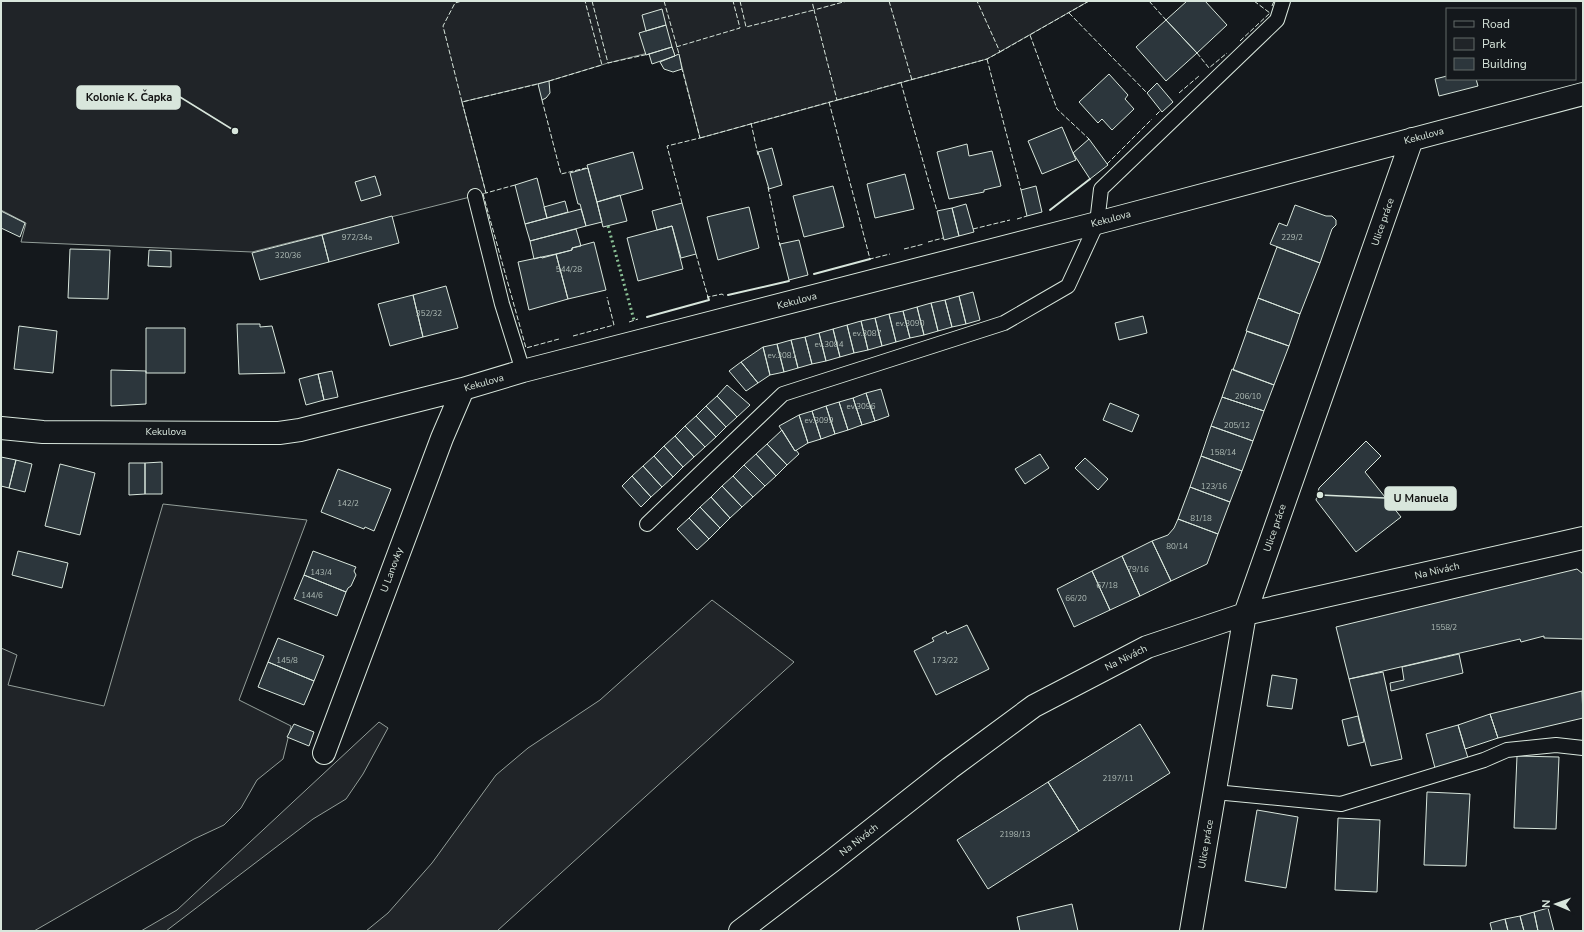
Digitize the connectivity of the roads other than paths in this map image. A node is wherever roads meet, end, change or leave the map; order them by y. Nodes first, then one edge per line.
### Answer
1 (1283, 1) edge
2 (1583, 94) edge
3 (1412, 139) junction
4 (475, 196) dead end
5 (1097, 223) junction
6 (523, 372) junction
7 (463, 389) junction
8 (1, 428) edge
9 (647, 524) dead end
10 (1583, 538) edge
11 (1245, 614) junction
12 (1583, 748) edge
13 (324, 753) dead end
14 (1215, 792) junction
15 (740, 931) edge
16 (1191, 931) edge

1 - 5 lane
2 - 3 street, Kekulova
3 - 5 street, Kekulova
3 - 11 street, Ulice práce
4 - 6 lane
5 - 6 street, Kekulova
5 - 9 lane
6 - 7 street, Kekulova
7 - 8 street, Kekulova
7 - 13 street, U Lanovky
10 - 11 street, Na Nivách
11 - 14 street, Ulice práce
11 - 15 street, Na Nivách
12 - 14 lane
14 - 16 street, Ulice práce

